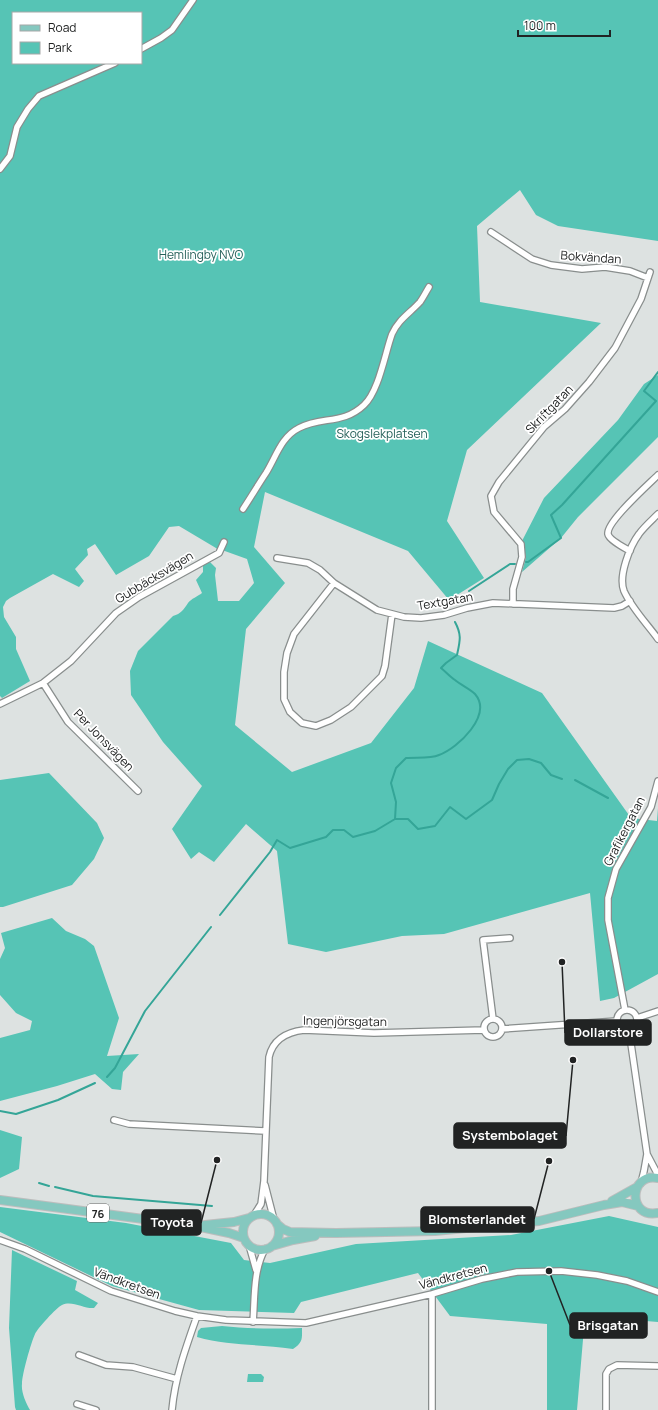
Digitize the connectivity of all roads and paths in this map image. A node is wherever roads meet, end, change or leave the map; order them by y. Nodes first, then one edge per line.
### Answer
1 (193, 0) edge
2 (142, 48) edge
3 (113, 64) edge
4 (0, 169) edge
5 (491, 232) dead end
6 (649, 275) joint
7 (429, 287) dead end
8 (658, 475) edge
9 (243, 509) dead end
10 (658, 514) edge
11 (224, 542) dead end
12 (630, 551) junction
13 (277, 558) dead end
14 (334, 583) junction
15 (630, 601) junction
16 (513, 604) junction
17 (392, 614) junction
18 (658, 639) edge
19 (43, 683) junction
20 (0, 704) edge
21 (658, 781) edge
22 (138, 791) dead end
23 (510, 938) dead end
24 (625, 1010) junction
25 (658, 1011) edge
26 (637, 1018) junction
27 (493, 1019) junction
28 (617, 1021) junction
29 (502, 1029) junction
30 (484, 1030) junction
31 (629, 1030) junction
32 (114, 1120) dead end
33 (265, 1130) junction
34 (646, 1154) junction
35 (658, 1175) edge
36 (658, 1178) edge
37 (264, 1181) junction
38 (639, 1185) junction
39 (0, 1200) edge
40 (604, 1205) junction
41 (638, 1206) junction
42 (658, 1213) edge
43 (252, 1217) junction
44 (275, 1222) junction
45 (196, 1226) junction
46 (336, 1233) junction
47 (0, 1240) edge
48 (246, 1242) junction
49 (268, 1248) junction
50 (256, 1271) junction
51 (658, 1292) edge
52 (432, 1294) junction
53 (197, 1316) junction
54 (253, 1322) junction
55 (79, 1355) dead end
56 (658, 1366) edge
57 (177, 1379) junction
58 (77, 1404) dead end
59 (96, 1410) edge
60 (172, 1410) edge
61 (432, 1410) edge
62 (606, 1410) edge

1 - 2 street
3 - 4 street
5 - 6 street, Bokvändan
6 - 16 street, Skriftgatan
7 - 9 street
8 - 12 street
10 - 12 street
11 - 19 street, Gubbäcksvägen
12 - 15 street
13 - 14 street, Textgatan
14 - 17 street, Textgatan
14 - 17 street
15 - 16 street, Textgatan
15 - 18 street
16 - 17 street, Textgatan
19 - 20 street, Gubbäcksvägen
19 - 22 street, Per Jonsvägen
21 - 24 street, Grafikergatan
23 - 27 street
24 - 26 street
24 - 28 street
25 - 26 street
26 - 31 street
27 - 29 street
27 - 30 street
28 - 29 street, Ingenjörsgatan
28 - 31 street
29 - 30 street, Ingenjörsgatan
30 - 33 street, Ingenjörsgatan
31 - 34 street
32 - 33 street
33 - 37 street, Ingenjörsgatan
34 - 35 street
34 - 38 street
36 - 38 main road
37 - 43 street, Ingenjörsgatan
37 - 44 street, Ingenjörsgatan
38 - 40 main road
38 - 41 main road
39 - 45 main road, 76
40 - 41 main road
40 - 46 main road
41 - 42 main road
43 - 44 main road
43 - 45 main road, 76
43 - 48 main road
44 - 46 main road
44 - 49 main road
45 - 48 main road, 76
46 - 49 main road
47 - 53 street, Vändkretsen
48 - 49 main road
48 - 50 street
49 - 50 street
50 - 54 street
51 - 52 street, Vändkretsen
52 - 54 street, Vändkretsen
52 - 61 street
53 - 54 street, Vändkretsen
53 - 57 street
55 - 57 street
56 - 62 street
57 - 60 street
58 - 59 street

